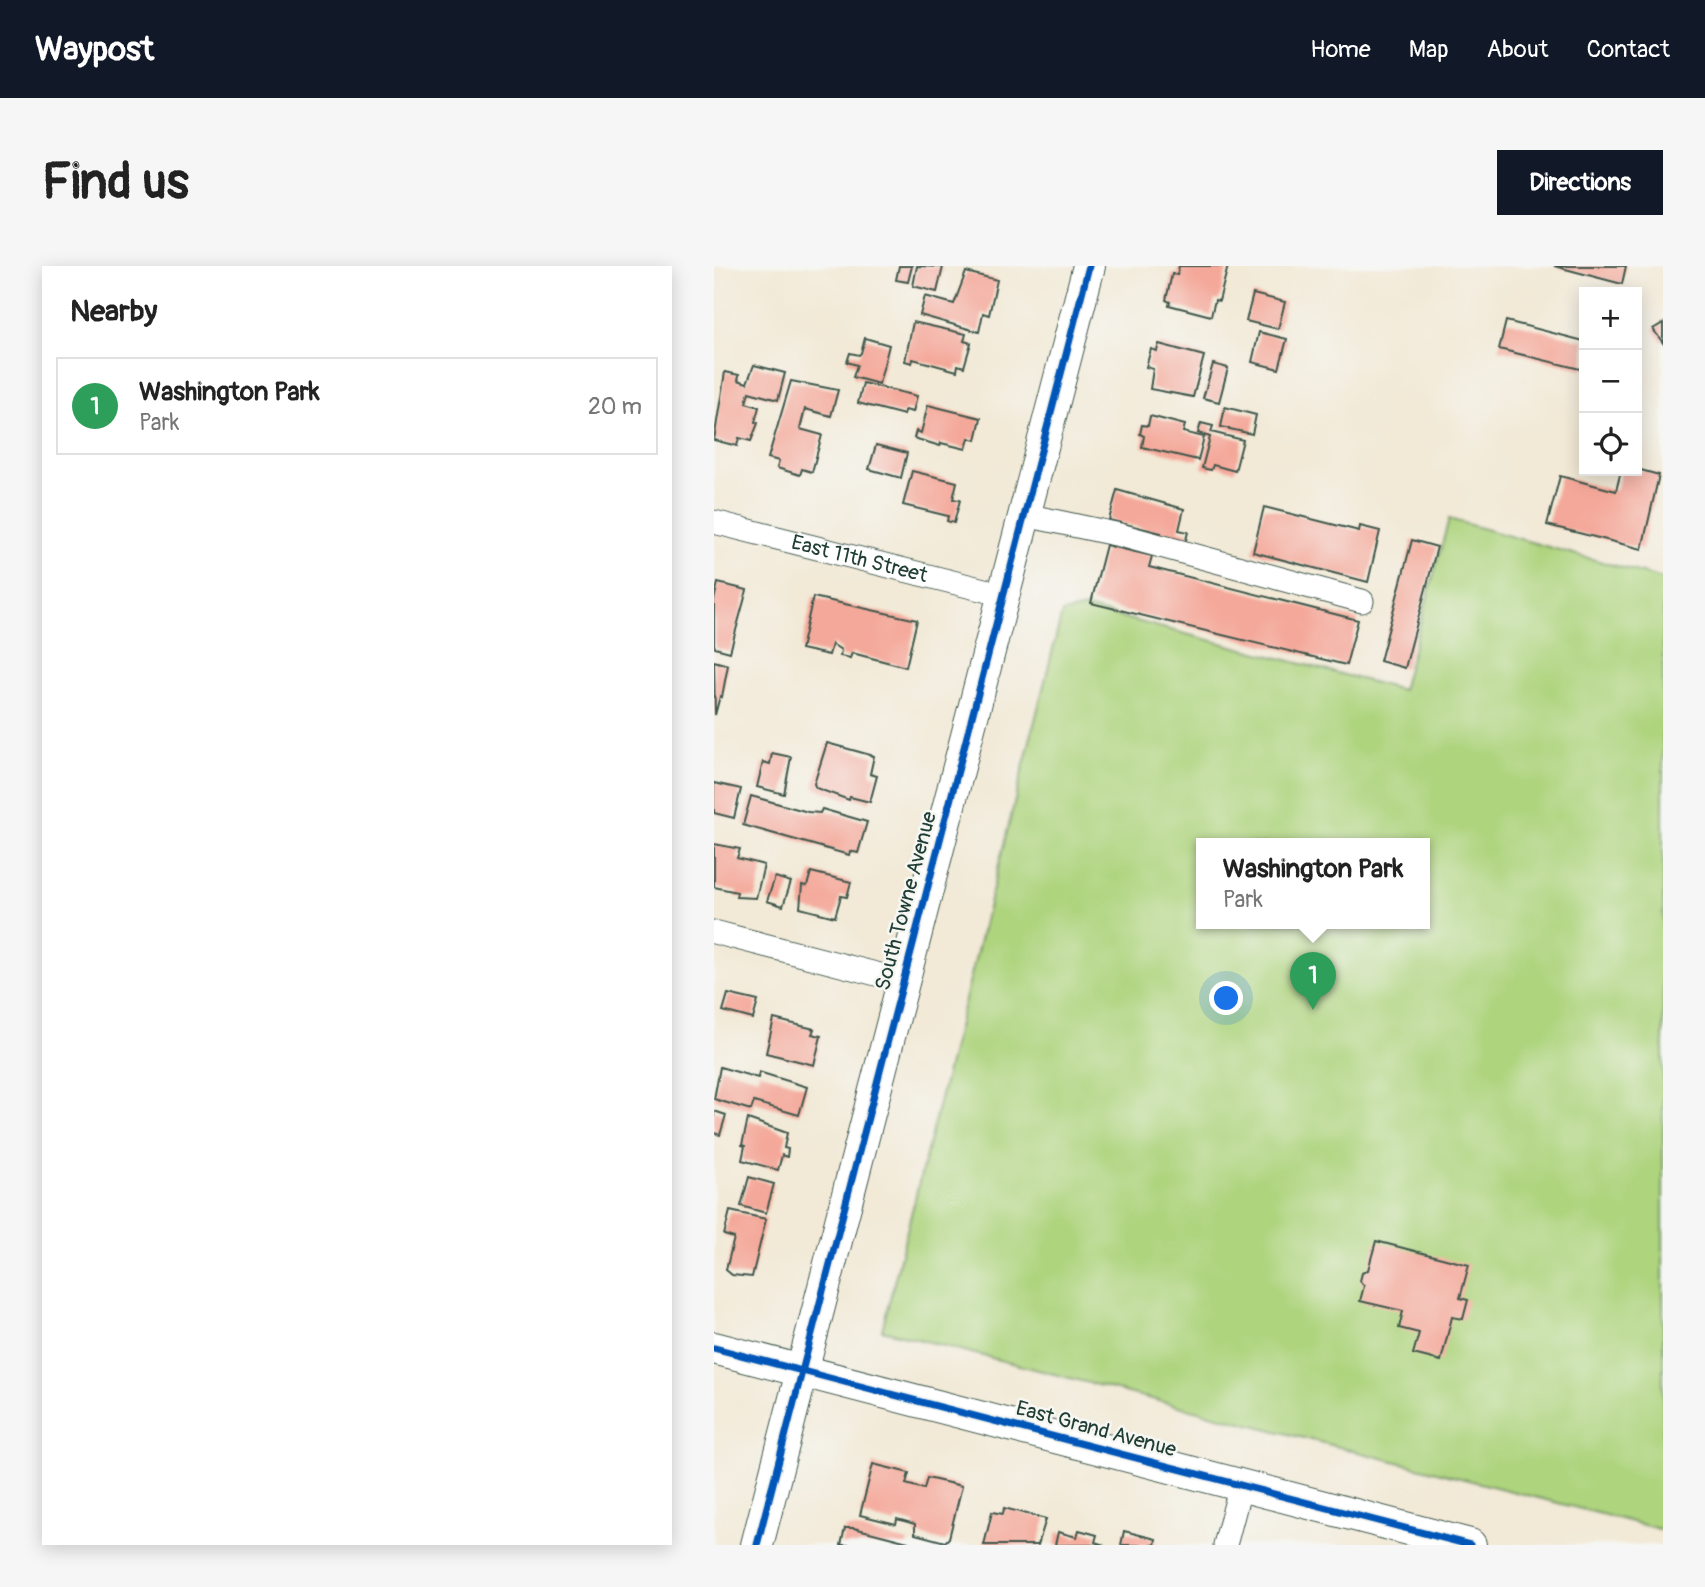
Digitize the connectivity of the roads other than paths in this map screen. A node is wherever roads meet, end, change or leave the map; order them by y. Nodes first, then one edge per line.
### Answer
1 (1089, 266) edge
2 (1025, 515) junction
3 (714, 522) edge
4 (1004, 595) junction
5 (1362, 601) dead end
6 (714, 932) edge
7 (903, 981) junction
8 (714, 1348) edge
9 (802, 1371) junction
10 (1241, 1485) junction
11 (757, 1545) edge
12 (1225, 1545) edge
13 (1470, 1545) edge

1 - 2 street, South Towne Avenue
2 - 4 street, South Towne Avenue
2 - 5 street
3 - 4 street, East 11th Street
4 - 7 street, South Towne Avenue
6 - 7 street
7 - 9 street, South Towne Avenue
8 - 9 street, East Grand Avenue
9 - 10 street, East Grand Avenue
9 - 11 street, South Towne Avenue
10 - 12 street
10 - 13 street, East Grand Avenue

